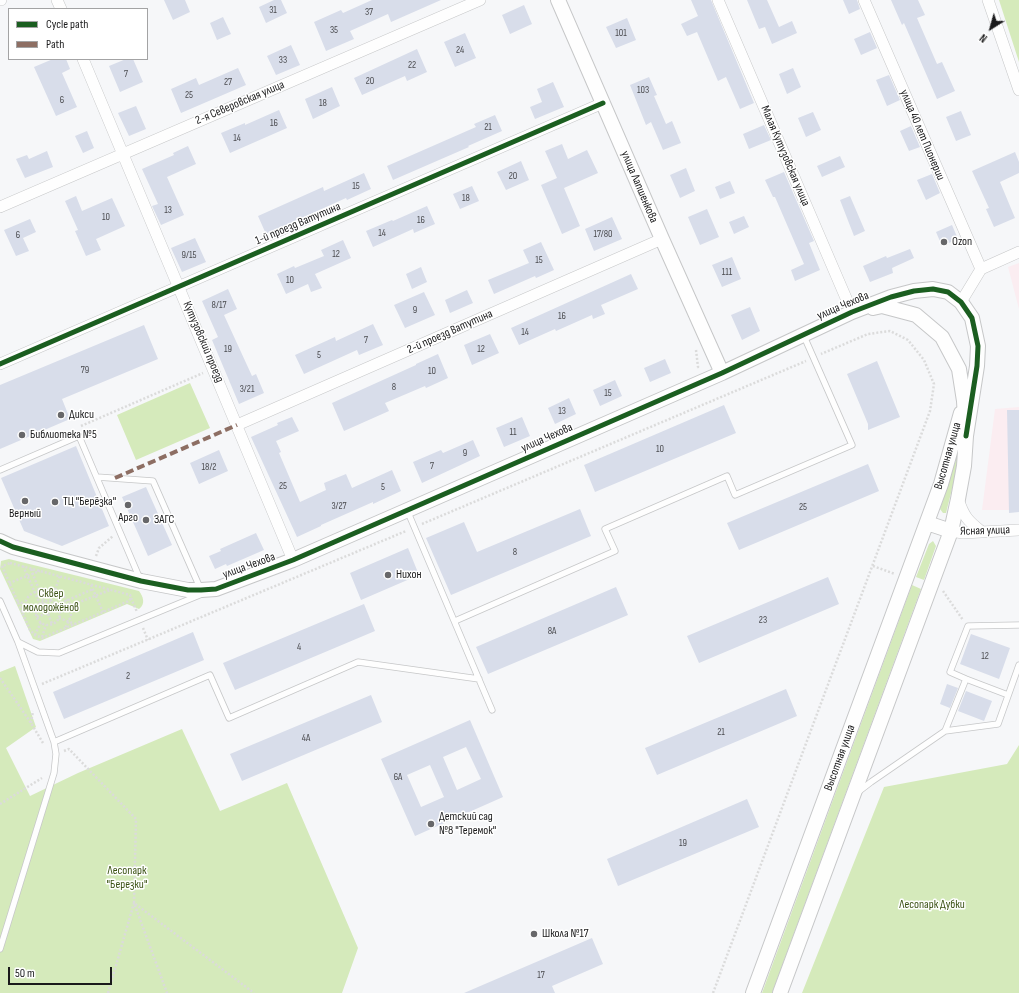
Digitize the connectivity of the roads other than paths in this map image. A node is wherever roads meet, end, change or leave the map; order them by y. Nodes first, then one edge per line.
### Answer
1 (480, 0) edge
2 (558, 0) edge
3 (718, 0) edge
4 (864, 0) edge
5 (988, 0) edge
6 (83, 60) edge
7 (1019, 90) edge
8 (603, 103) junction
9 (123, 153) junction
10 (0, 207) edge
11 (662, 239) junction
12 (1019, 252) edge
13 (981, 269) junction
14 (179, 286) junction
15 (962, 302) junction
16 (852, 312) junction
17 (803, 334) junction
18 (0, 364) edge
19 (722, 373) junction
20 (964, 400) junction
21 (237, 426) junction
22 (966, 436) junction
23 (0, 470) edge
24 (97, 477) junction
25 (958, 499) junction
26 (407, 510) junction
27 (927, 523) junction
28 (1019, 530) edge
29 (951, 532) junction
30 (982, 532) junction
31 (0, 541) edge
32 (294, 560) junction
33 (141, 581) junction
34 (216, 589) junction
35 (201, 590) junction
36 (0, 601) edge
37 (454, 621) junction
38 (1019, 624) edge
39 (18, 642) junction
40 (1019, 664) edge
41 (966, 678) junction
42 (479, 679) junction
43 (1008, 694) junction
44 (492, 710) dead end
45 (945, 731) junction
46 (54, 742) junction
47 (853, 796) junction
48 (0, 949) edge
49 (753, 993) edge
50 (780, 993) edge

1 - 9 street, 2-я Северовская улица
2 - 8 street, улица Лапшенкова
3 - 16 street, Малая Кутузовская улица
4 - 13 street, улица 40 лет Пионерии
5 - 7 street
6 - 9 street, Кутузовский проезд
8 - 11 street, улица Лапшенкова
8 - 14 street, 1-й проезд Ватутина
9 - 10 street, 2-я Северовская улица
9 - 14 street, Кутузовский проезд
11 - 19 street, улица Лапшенкова
11 - 21 street, 2-й проезд Ватутина
12 - 13 street
13 - 15 street
14 - 18 street, 1-й проезд Ватутина
14 - 21 street, Кутузовский проезд
15 - 16 street, улица Чехова
15 - 22 street, улица Чехова
16 - 17 street, улица Чехова
16 - 20 street, улица Чехова
17 - 19 street, улица Чехова
17 - 37 lane
19 - 26 street, улица Чехова
20 - 22 street, Высотная улица
20 - 27 street, Высотная улица
21 - 32 street, Кутузовский проезд
22 - 25 street, Высотная улица
23 - 24 lane
24 - 33 lane
24 - 35 lane
25 - 29 street, Высотная улица
25 - 30 street
26 - 32 street, улица Чехова
26 - 37 lane
27 - 29 street
27 - 49 street, Высотная улица
28 - 30 street, Ясная улица
29 - 30 street, Ясная улица
29 - 47 street, Высотная улица
31 - 33 street, улица Чехова
32 - 34 street, улица Чехова
33 - 35 street, улица Чехова
34 - 35 street, улица Чехова
34 - 39 lane
36 - 39 lane
37 - 42 lane
38 - 41 lane
39 - 46 lane
40 - 43 lane
41 - 43 lane
41 - 45 lane
42 - 44 lane
42 - 46 lane
43 - 45 lane
45 - 47 lane
46 - 48 lane
47 - 50 street, Высотная улица

